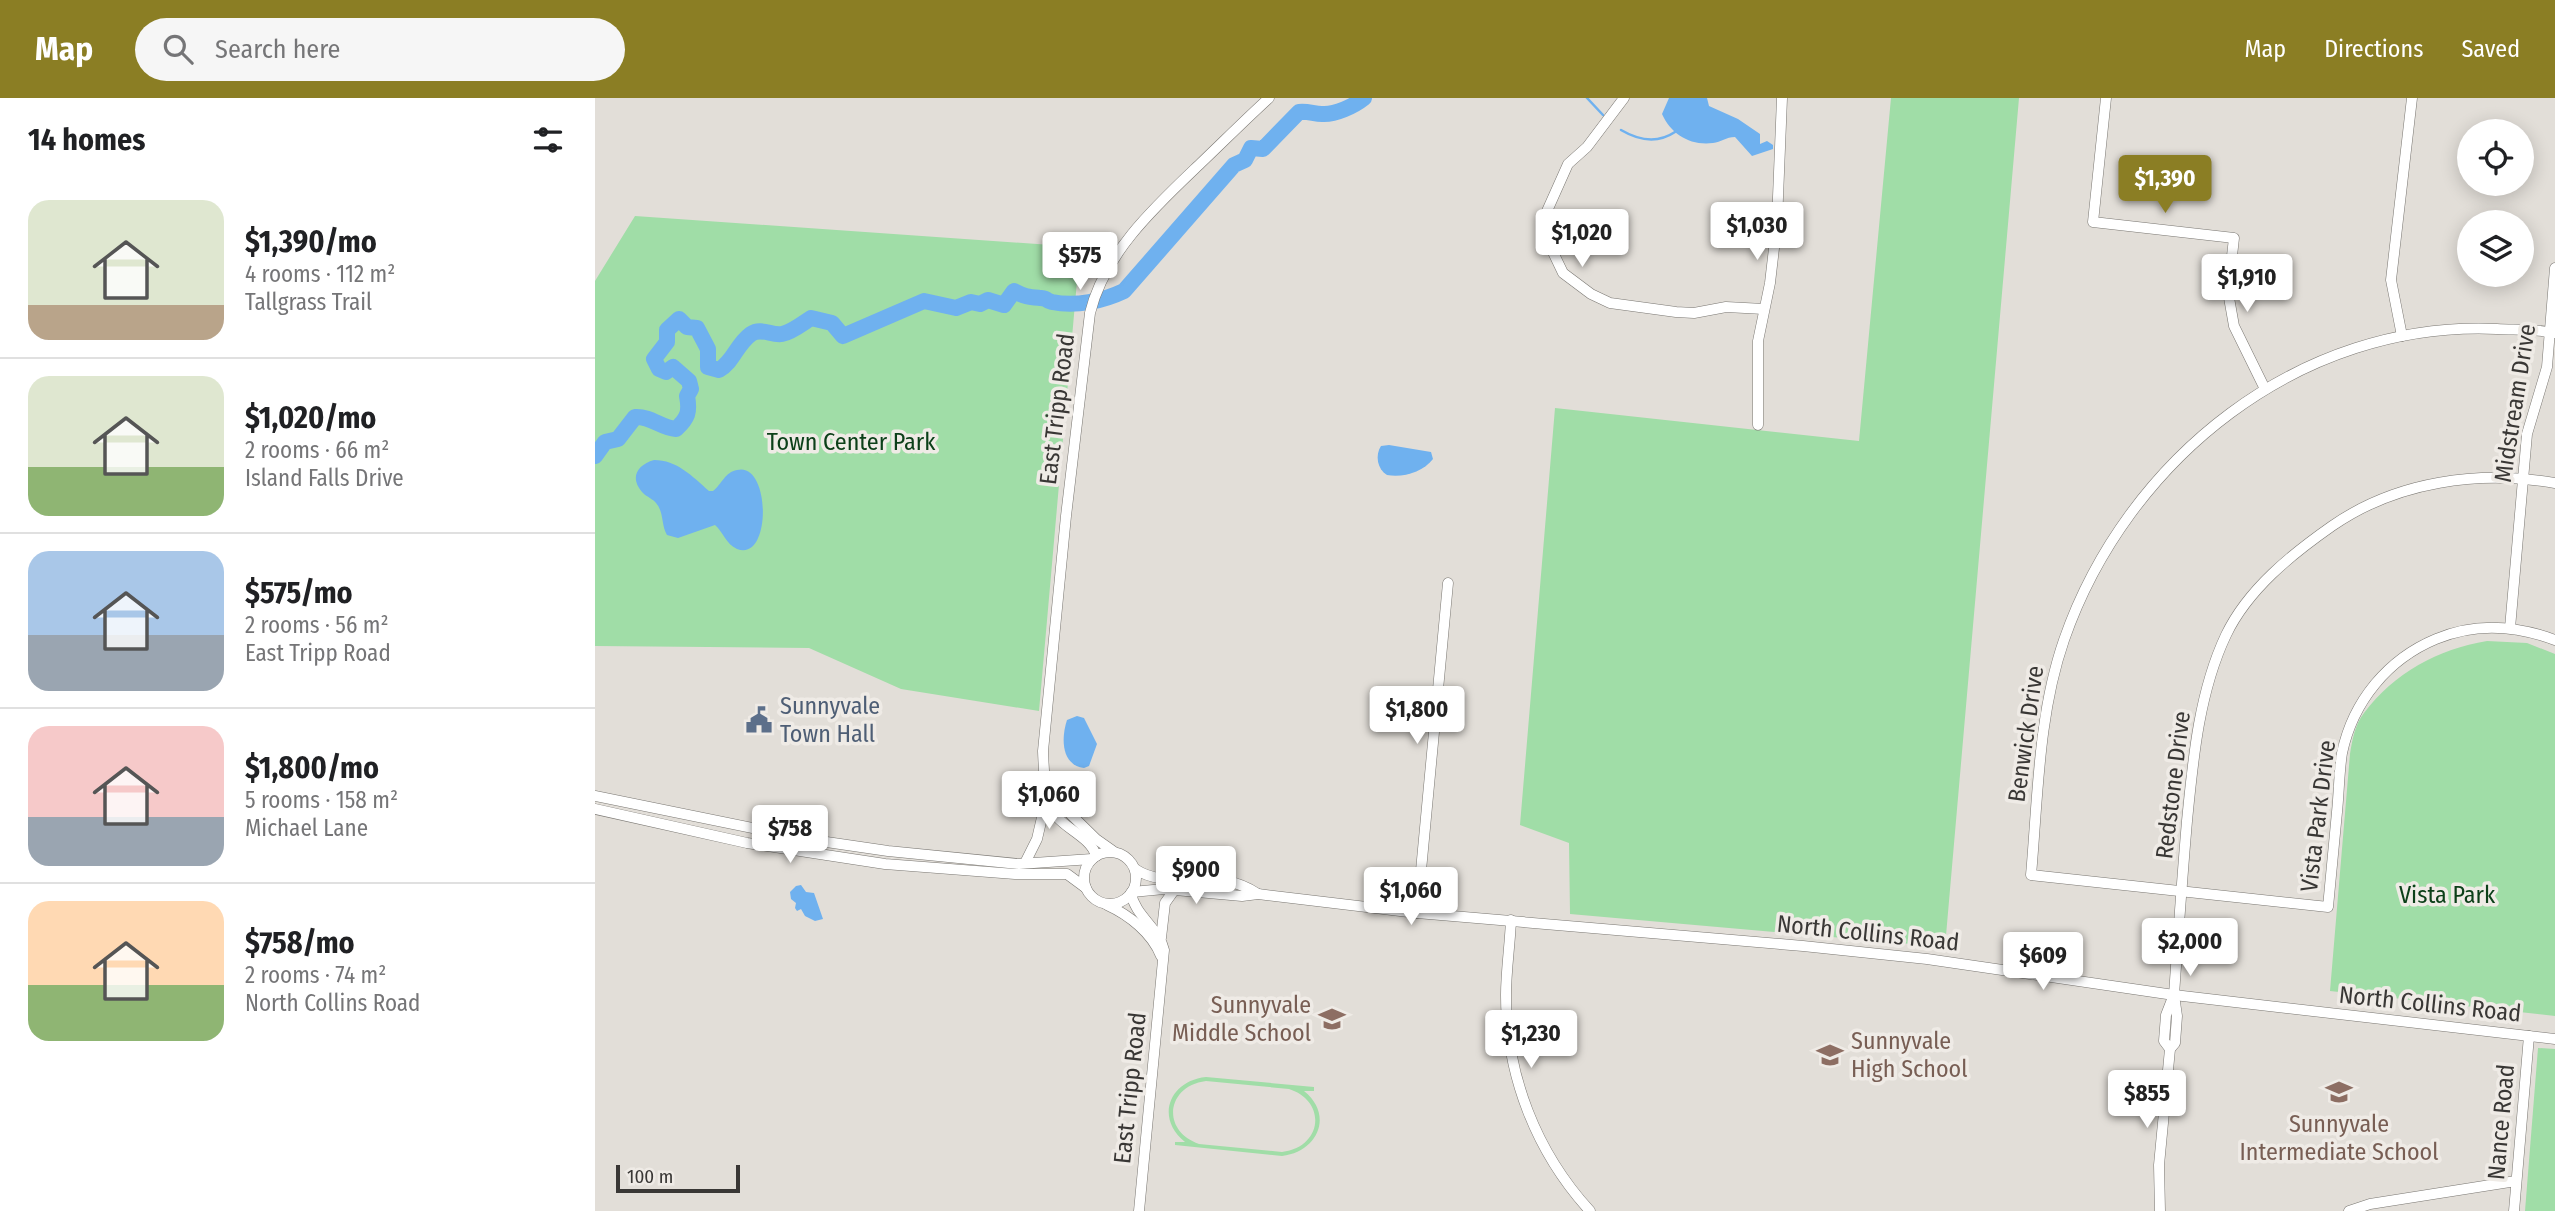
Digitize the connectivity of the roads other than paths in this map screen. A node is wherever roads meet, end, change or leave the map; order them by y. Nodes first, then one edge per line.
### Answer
1 (1269, 98) edge
2 (1625, 98) edge
3 (1782, 98) edge
4 (2106, 98) edge
5 (2412, 98) edge
6 (2555, 268) edge
7 (1764, 309) junction
8 (2552, 332) edge
9 (2402, 336) junction
10 (2265, 389) junction
11 (1758, 425) dead end
12 (2524, 477) junction
13 (2555, 483) edge
14 (1448, 583) dead end
15 (2510, 628) junction
16 (2555, 640) edge
17 (1048, 792) junction
18 (595, 796) edge
19 (595, 809) edge
20 (683, 815) junction
21 (679, 828) junction
22 (863, 848) junction
23 (1113, 852) junction
24 (941, 857) junction
25 (1094, 857) junction
26 (861, 860) junction
27 (1025, 863) junction
28 (941, 869) junction
29 (1135, 869) junction
30 (1086, 888) junction
31 (1175, 889) junction
32 (2181, 891) junction
33 (1132, 892) junction
34 (1258, 894) junction
35 (1104, 903) junction
36 (1417, 913) junction
37 (1511, 920) junction
38 (1161, 938) junction
39 (1164, 970) junction
40 (2174, 995) junction
41 (2529, 1036) junction
42 (2555, 1039) edge
43 (2517, 1181) junction
44 (1139, 1211) edge
45 (1590, 1211) edge
46 (2160, 1211) edge
47 (2349, 1211) edge
48 (2514, 1211) edge

1 - 17 street, East Tripp Road
2 - 7 street
3 - 7 street
4 - 10 street
5 - 9 street
6 - 8 street, Midstream Drive
7 - 11 street
8 - 9 street, Benwick Drive
8 - 12 street, Midstream Drive
9 - 10 street, Benwick Drive
10 - 32 street, Benwick Drive
12 - 13 street, Redstone Drive
12 - 15 street, Midstream Drive
12 - 32 street, Redstone Drive
14 - 36 street
15 - 16 street, Vista Park Drive
15 - 32 street, Vista Park Drive
17 - 23 street
17 - 25 street, East Tripp Road
17 - 27 street
18 - 20 street
19 - 21 street
20 - 21 street
20 - 22 street
21 - 26 street
22 - 24 street
22 - 26 street
23 - 25 street
23 - 29 street
24 - 27 street
24 - 28 street
25 - 27 street
25 - 30 street
26 - 28 street
28 - 30 street
29 - 33 street
29 - 34 street, North Collins Road
30 - 35 street
31 - 33 street, North Collins Road
31 - 34 street, North Collins Road
31 - 38 street, East Tripp Road
32 - 40 street, Redstone Drive
33 - 35 street
33 - 38 street
34 - 36 street, North Collins Road
35 - 39 street, East Tripp Road
36 - 37 street, North Collins Road
37 - 40 street, North Collins Road
37 - 45 street
38 - 39 street, East Tripp Road
39 - 44 street, East Tripp Road
40 - 41 street, North Collins Road
40 - 46 street, Redstone Drive
41 - 42 street, North Collins Road
41 - 43 street, Nance Road
43 - 47 street
43 - 48 street, Nance Road

